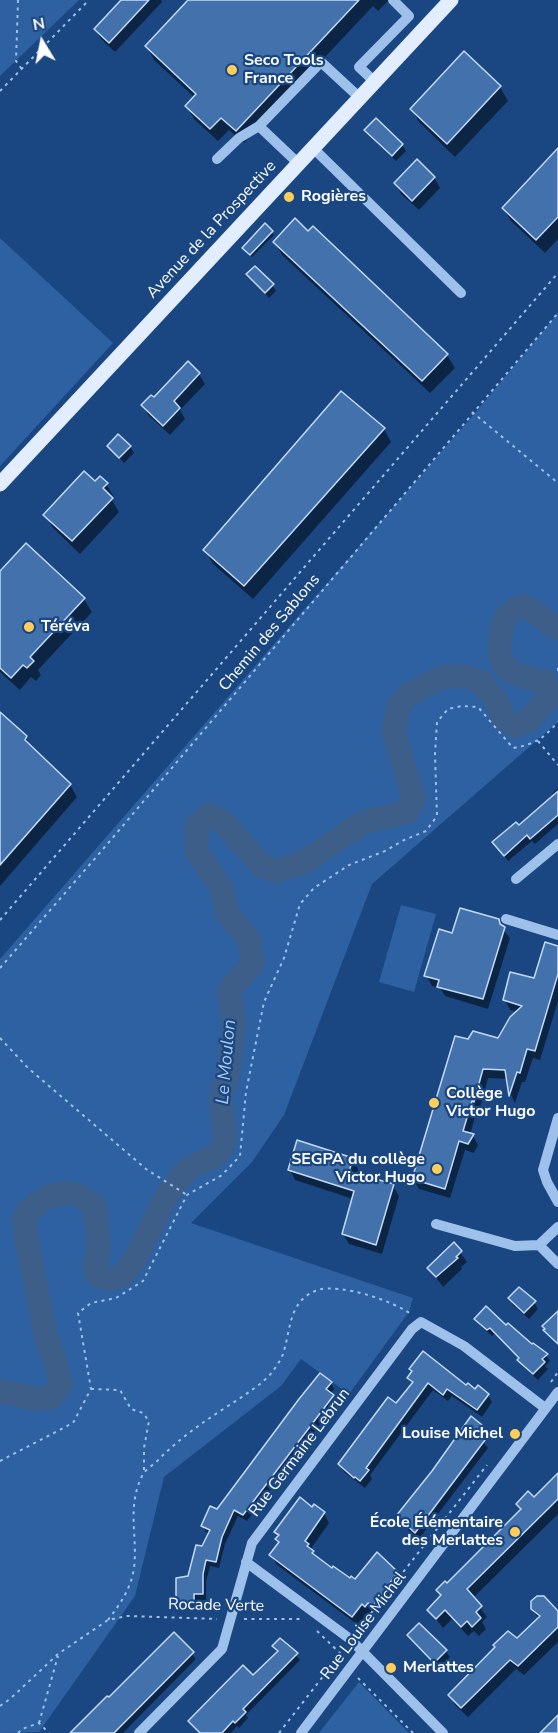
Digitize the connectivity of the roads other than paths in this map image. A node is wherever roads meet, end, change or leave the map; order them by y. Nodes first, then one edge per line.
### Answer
1 (393, 0) edge
2 (451, 0) edge
3 (375, 82) junction
4 (360, 98) junction
5 (259, 126) junction
6 (313, 148) junction
7 (217, 159) dead end
8 (299, 164) junction
9 (461, 293) dead end
10 (0, 484) edge
11 (558, 844) edge
12 (516, 879) dead end
13 (506, 919) dead end
14 (558, 935) edge
15 (558, 1118) edge
16 (558, 1202) edge
17 (436, 1224) dead end
18 (558, 1227) edge
19 (539, 1245) junction
20 (558, 1264) edge
21 (558, 1392) edge
22 (541, 1405) junction
23 (246, 1562) junction
24 (363, 1652) junction
25 (139, 1733) edge
26 (302, 1733) edge
27 (443, 1733) edge

1 - 3 street
2 - 3 main road, Avenue de la Prospective
3 - 4 main road, Avenue de la Prospective
4 - 5 street
4 - 6 main road, Avenue de la Prospective
5 - 7 street
5 - 8 street
6 - 8 main road, Avenue de la Prospective
6 - 9 street
8 - 10 main road, Avenue de la Prospective
11 - 12 street
13 - 14 street
15 - 16 street
17 - 19 street
18 - 19 street
19 - 20 street
21 - 22 street, Rue Louise Michel
22 - 23 street, Rue Germaine Lebrun
22 - 24 street, Rue Louise Michel
23 - 24 street
23 - 25 street, Rue Germaine Lebrun
24 - 26 street, Rue Louise Michel
24 - 27 street

